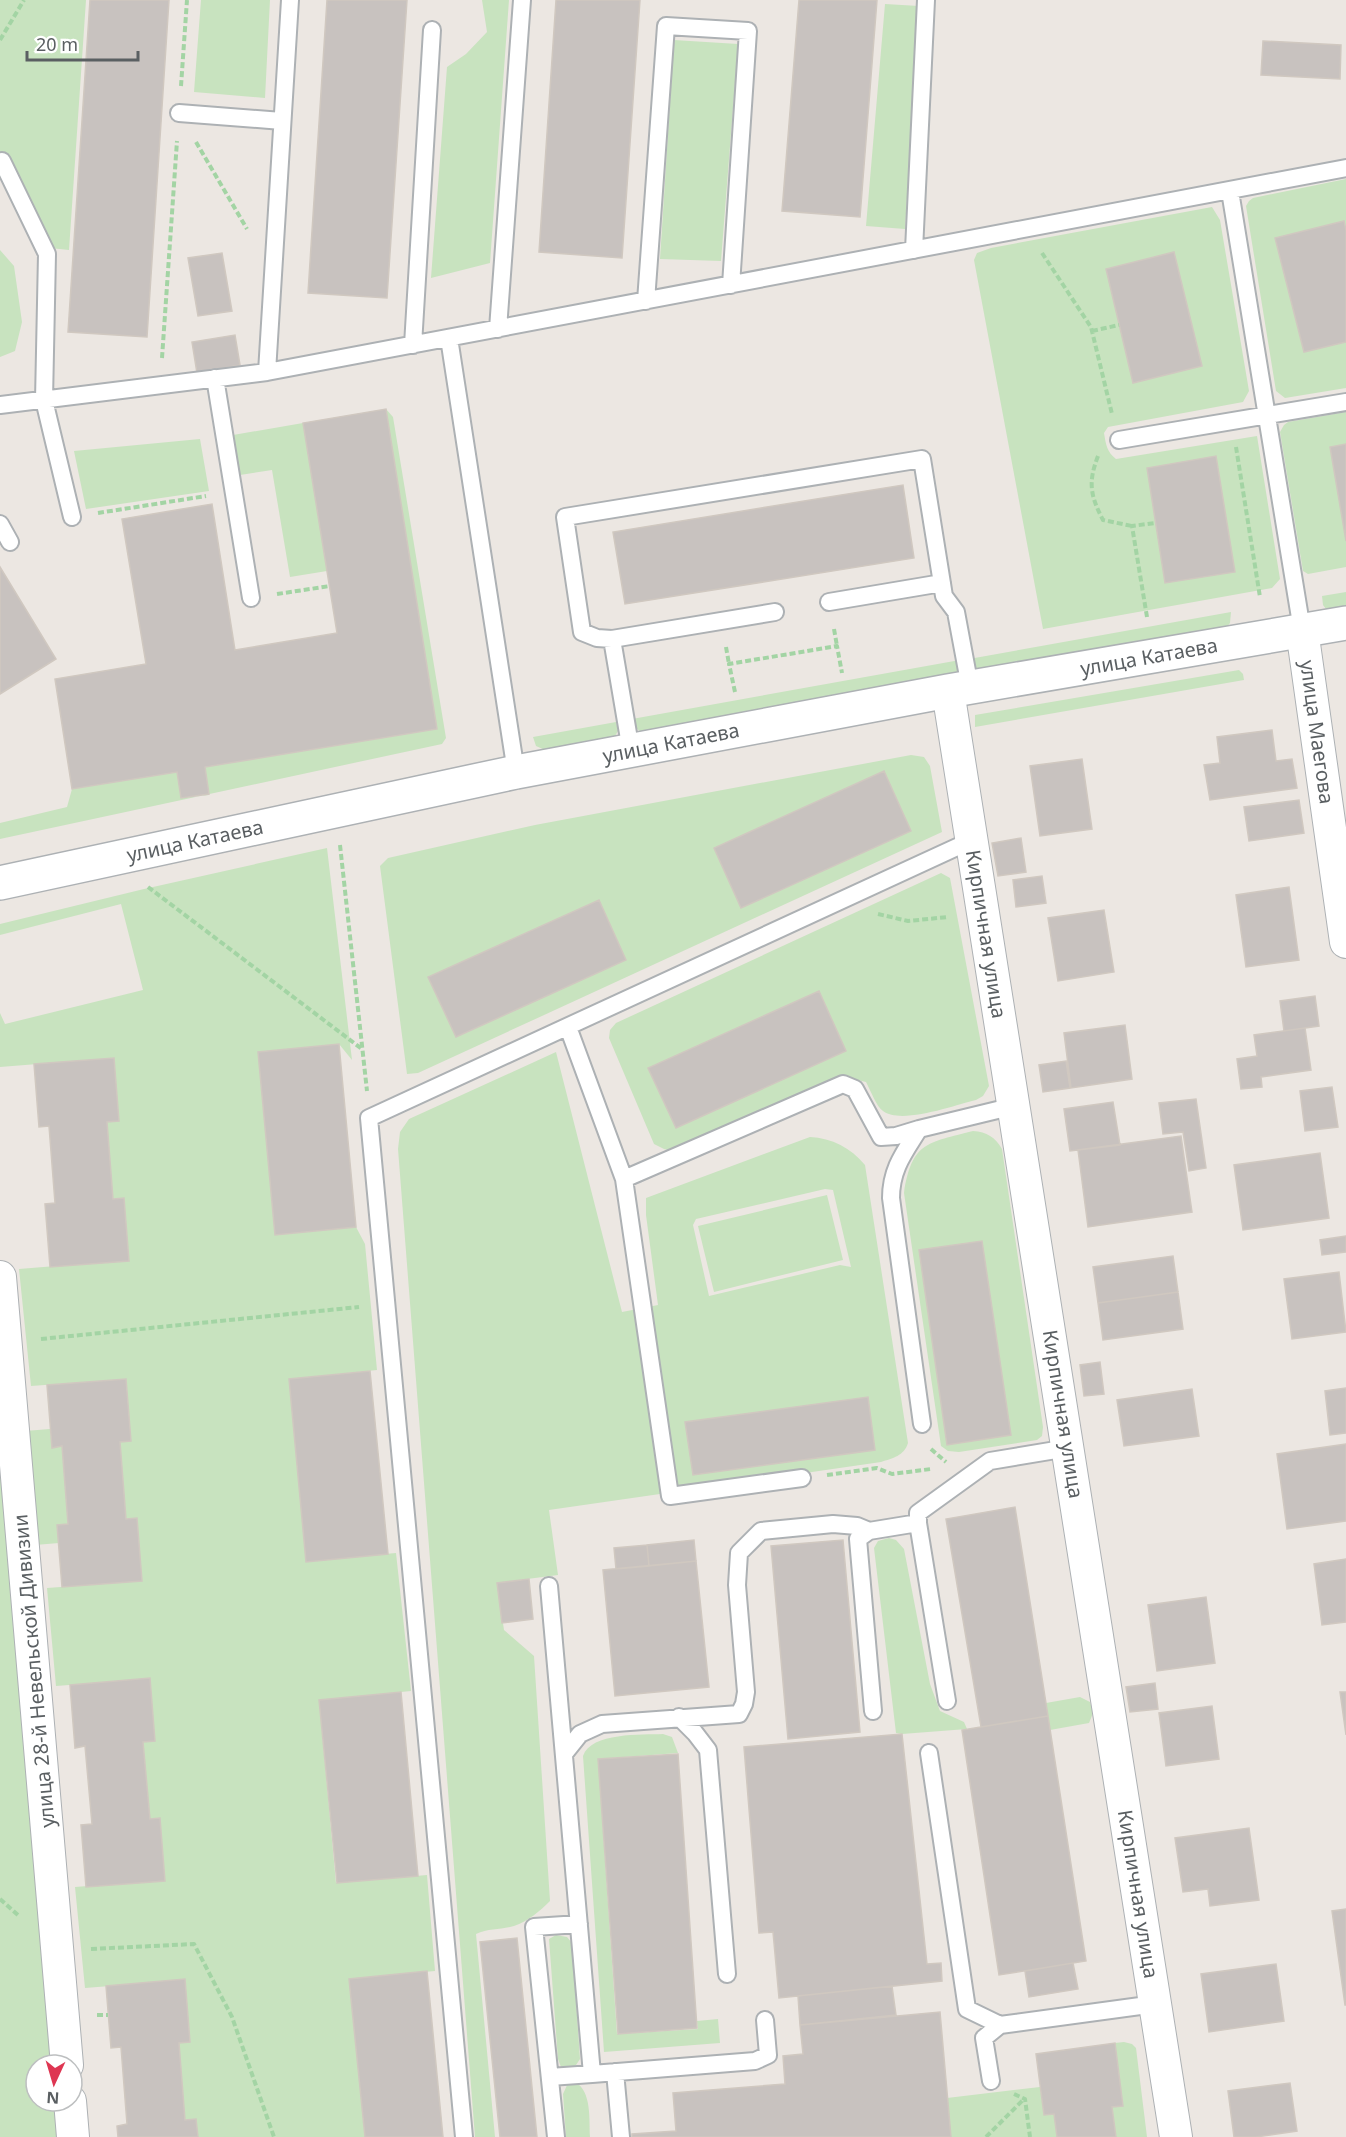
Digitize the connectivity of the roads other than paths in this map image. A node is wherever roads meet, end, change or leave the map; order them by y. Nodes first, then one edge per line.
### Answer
1 (290, 0) edge
2 (522, 0) edge
3 (926, 0) edge
4 (432, 30) dead end
5 (179, 113) road end
6 (282, 121) junction
7 (2, 161) dead end
8 (1346, 168) edge
9 (1230, 191) junction
10 (914, 250) junction
11 (731, 285) junction
12 (646, 301) junction
13 (498, 329) junction
14 (449, 338) junction
15 (413, 345) junction
16 (267, 372) junction
17 (215, 378) junction
18 (44, 400) junction
19 (1346, 402) edge
20 (0, 405) edge
21 (1267, 415) junction
22 (1119, 440) road end
23 (72, 518) road end
24 (0, 524) edge
25 (10, 542) dead end
26 (942, 583) junction
27 (251, 598) dead end
28 (829, 602) dead end
29 (775, 612) dead end
30 (1346, 623) edge
31 (1302, 630) junction
32 (612, 639) junction
33 (959, 689) junction
34 (631, 751) junction
35 (516, 772) junction
36 (970, 841) junction
37 (0, 884) edge
38 (1346, 942) edge
39 (568, 1027) junction
40 (1014, 1106) junction
41 (919, 1130) junction
42 (624, 1179) junction
43 (0, 1277) edge
44 (922, 1424) dead end
45 (1068, 1448) junction
46 (802, 1478) road end
47 (918, 1523) junction
48 (869, 1531) junction
49 (549, 1586) dead end
50 (946, 1701) dead end
51 (873, 1711) dead end
52 (678, 1717) junction
53 (929, 1753) dead end
54 (564, 1754) junction
55 (579, 1924) junction
56 (727, 1974) dead end
57 (1155, 2004) junction
58 (765, 2020) dead end
59 (1000, 2025) junction
60 (66, 2053) edge
61 (615, 2072) junction
62 (592, 2074) junction
63 (550, 2077) junction
64 (991, 2081) road end
65 (71, 2113) edge
66 (74, 2137) edge
67 (464, 2137) edge
68 (556, 2137) edge
69 (621, 2137) edge
70 (1176, 2137) edge

1 - 6 lane
2 - 13 lane
3 - 10 lane
4 - 15 lane
5 - 6 lane
6 - 16 lane
7 - 18 lane
8 - 9 lane
9 - 10 lane
9 - 21 lane
10 - 11 lane
11 - 12 lane
11 - 12 lane
12 - 13 lane
13 - 14 lane
14 - 15 lane
14 - 35 lane
15 - 16 lane
16 - 17 lane
17 - 18 lane
17 - 27 lane
18 - 20 lane
18 - 23 lane
19 - 21 lane
21 - 22 lane
21 - 31 lane
24 - 25 lane
26 - 28 lane
26 - 32 lane
26 - 33 lane
29 - 32 lane
30 - 31 street, улица Катаева
31 - 33 street, улица Катаева
31 - 38 street, улица Маегова
32 - 34 lane
33 - 34 street, улица Катаева
33 - 36 street, Кирпичная улица
34 - 35 street, улица Катаева
35 - 37 street, улица Катаева
36 - 39 lane
36 - 40 street, Кирпичная улица
39 - 42 lane
39 - 67 lane
40 - 41 lane
40 - 45 street, Кирпичная улица
41 - 42 lane
41 - 44 lane
42 - 46 lane
43 - 60 street, улица 28-й Невельской Дивизии
45 - 47 lane
45 - 57 street, Кирпичная улица
47 - 48 lane
47 - 50 lane
48 - 51 lane
48 - 52 lane
49 - 54 lane
52 - 54 lane
52 - 56 lane
53 - 59 lane
54 - 55 lane
55 - 62 lane
55 - 63 lane
57 - 59 lane
57 - 70 street, Кирпичная улица
58 - 61 lane
59 - 64 lane
61 - 62 lane
61 - 69 lane
62 - 63 lane
63 - 68 lane
65 - 66 street

